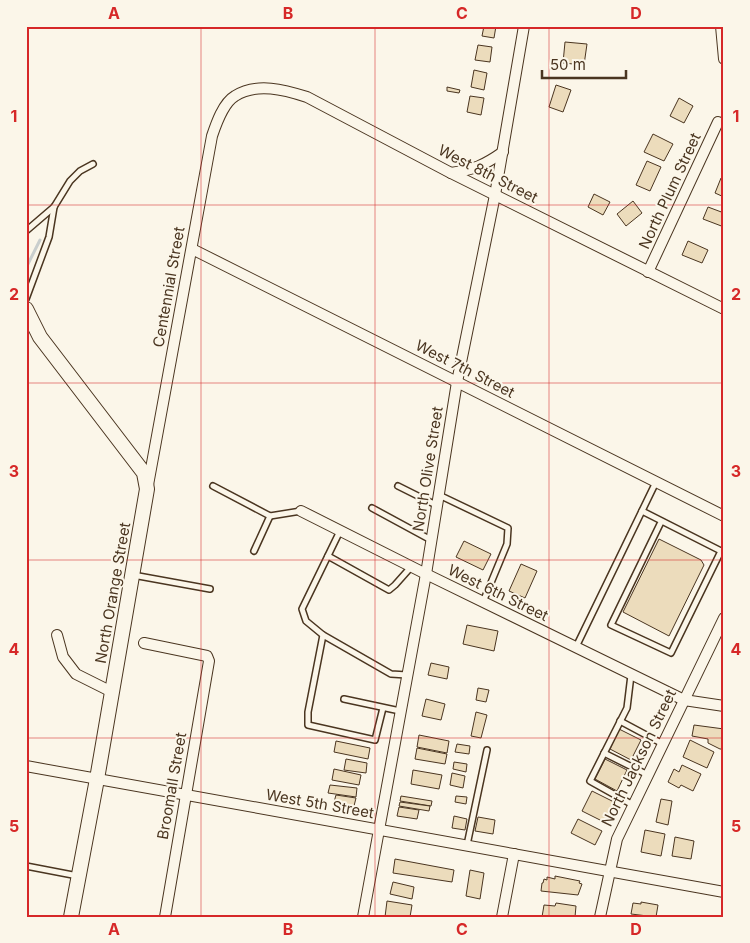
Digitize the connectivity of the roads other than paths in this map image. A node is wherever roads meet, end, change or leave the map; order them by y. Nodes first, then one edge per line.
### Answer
1 (524, 26) edge
2 (720, 26) edge
3 (724, 59) edge
4 (234, 96) joint
5 (718, 122) dead end
6 (502, 152) junction
7 (94, 164) dead end
8 (451, 173) junction
9 (495, 195) junction
10 (54, 207) junction
11 (26, 231) edge
12 (192, 249) junction
13 (648, 272) junction
14 (26, 299) edge
15 (26, 309) edge
16 (724, 309) edge
17 (457, 382) junction
18 (656, 482) junction
19 (213, 486) dead end
20 (398, 486) dead end
21 (147, 488) junction
22 (438, 500) junction
23 (372, 508) dead end
24 (301, 511) joint
25 (642, 511) junction
26 (270, 516) junction
27 (724, 516) edge
28 (661, 522) junction
29 (340, 531) junction
30 (431, 540) junction
31 (254, 551) dead end
32 (722, 551) edge
33 (328, 556) junction
34 (411, 567) junction
35 (426, 574) junction
36 (132, 575) junction
37 (210, 589) dead end
38 (483, 602) junction
39 (724, 618) edge
40 (57, 635) dead end
41 (322, 635) junction
42 (144, 643) dead end
43 (576, 647) junction
44 (631, 674) junction
45 (407, 675) junction
46 (112, 692) junction
47 (344, 699) dead end
48 (684, 700) junction
49 (724, 706) edge
50 (383, 708) junction
51 (400, 712) junction
52 (620, 721) junction
53 (662, 744) junction
54 (487, 750) dead end
55 (604, 753) junction
56 (26, 766) edge
57 (648, 775) junction
58 (97, 779) junction
59 (185, 795) junction
60 (633, 806) junction
61 (378, 830) junction
62 (467, 846) junction
63 (514, 854) junction
64 (26, 866) edge
65 (609, 872) junction
66 (79, 876) junction
67 (724, 892) edge
68 (71, 917) edge
69 (165, 917) edge
70 (363, 917) edge
71 (502, 917) edge
72 (600, 917) edge

1 - 6 street, North Olive Street
2 - 3 street
4 - 8 street, West 8th Street
4 - 12 street, Centennial Street
5 - 13 street, North Plum Street
6 - 8 street
6 - 9 street, North Olive Street
7 - 10 lane
8 - 9 street, West 8th Street
9 - 13 street, West 8th Street
9 - 17 street, North Olive Street
10 - 11 lane
10 - 14 lane
12 - 17 street, West 7th Street
12 - 21 street, Centennial Street
13 - 16 street, West 8th Street
15 - 21 street
17 - 18 street, West 7th Street
17 - 22 street, North Olive Street
18 - 25 lane
18 - 27 street, West 7th Street
19 - 26 lane
20 - 22 lane
21 - 36 street, North Orange Street
22 - 30 street, North Olive Street
22 - 38 lane
23 - 30 lane
24 - 26 lane
24 - 29 street, West 6th Street
25 - 28 lane
25 - 43 lane
26 - 31 lane
28 - 32 lane
28 - 32 lane
29 - 33 lane
29 - 34 street, West 6th Street
30 - 35 street, North Olive Street
33 - 34 lane
33 - 41 lane
34 - 35 street, West 6th Street
35 - 38 street, West 6th Street
35 - 45 street, North Olive Street
36 - 37 lane
36 - 46 street, North Orange Street
38 - 43 street, West 6th Street
39 - 48 street, North Jackson Street
40 - 46 street
41 - 45 lane
41 - 50 lane
42 - 59 street, Broomall Street
43 - 44 street, West 6th Street
44 - 48 street, West 6th Street
44 - 52 lane
45 - 51 street, North Olive Street
46 - 58 street, North Orange Street
47 - 50 lane
48 - 49 street, West 6th Street
48 - 53 street, North Jackson Street
50 - 51 lane
51 - 61 street, North Olive Street
52 - 53 lane
52 - 55 lane
53 - 57 street, North Jackson Street
54 - 62 lane
55 - 57 lane
55 - 60 lane
56 - 58 street, West 5th Street
57 - 60 street, North Jackson Street
58 - 59 street, West 5th Street
58 - 66 street, North Orange Street
59 - 61 street, West 5th Street
59 - 69 street, Broomall Street
60 - 65 street, North Jackson Street
61 - 62 street, West 5th Street
61 - 70 street, North Olive Street
62 - 63 street, West 5th Street
63 - 65 street, West 5th Street
63 - 71 street
64 - 66 lane
65 - 67 street, West 5th Street
65 - 72 street, North Jackson Street
66 - 68 street, North Orange Street

